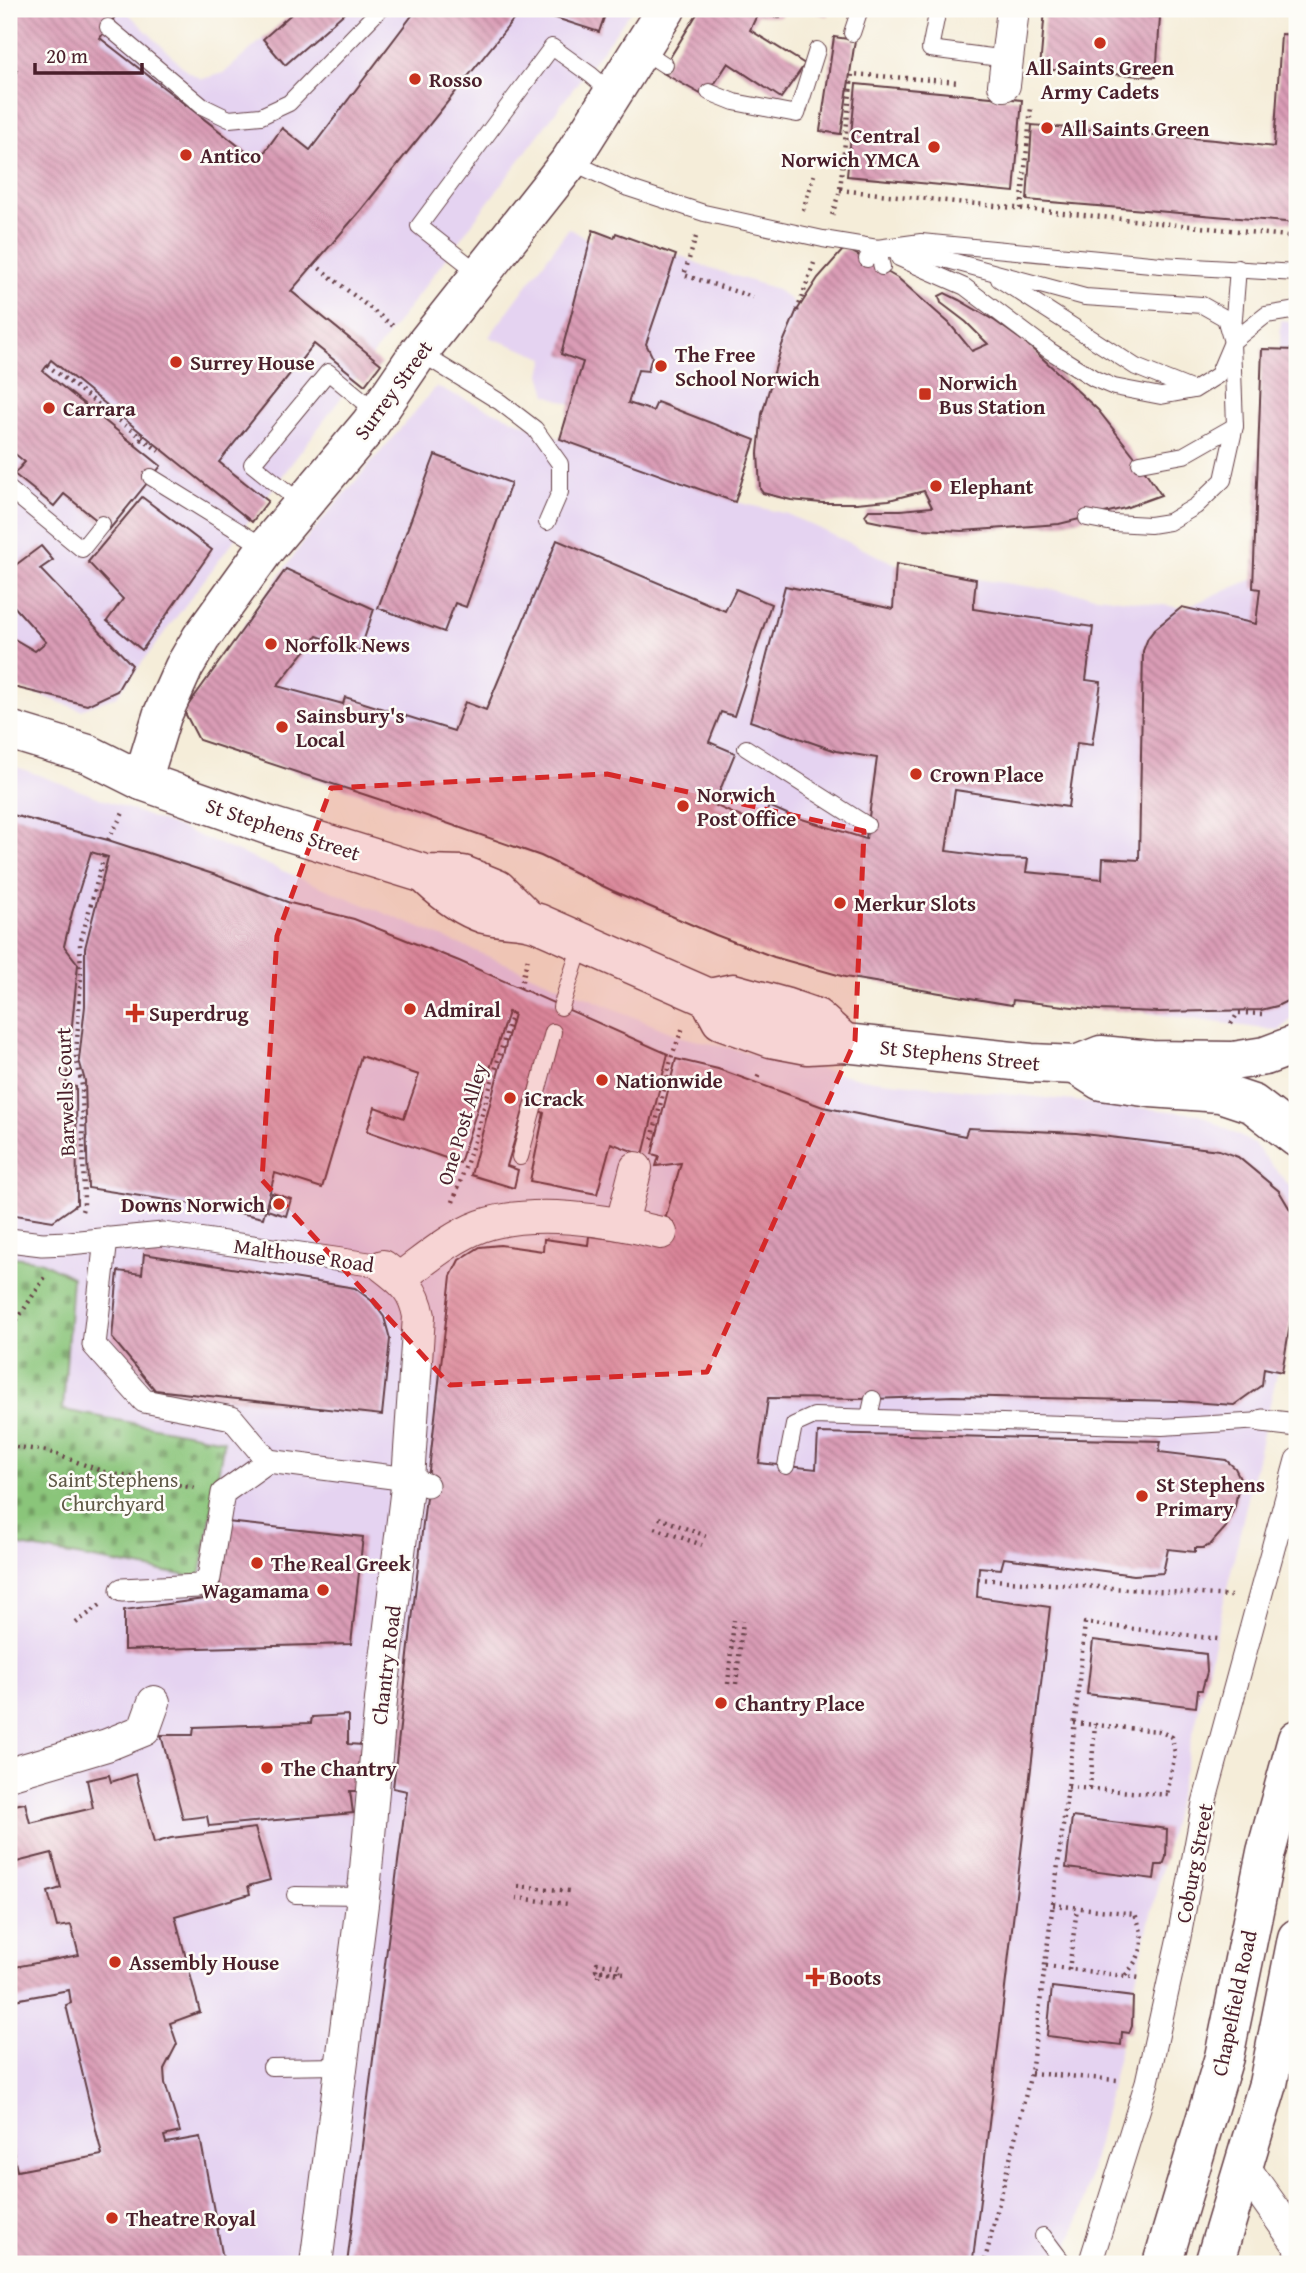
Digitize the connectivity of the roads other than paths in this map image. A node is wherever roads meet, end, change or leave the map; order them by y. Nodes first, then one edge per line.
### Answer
1 (380, 9) edge
2 (666, 9) edge
3 (860, 9) edge
4 (938, 9) edge
5 (1013, 9) edge
6 (108, 27) dead end
7 (852, 33) dead end
8 (817, 50) dead end
9 (1005, 72) joint
10 (709, 92) dead end
11 (613, 94) junction
12 (570, 161) junction
13 (876, 258) junction
14 (944, 259) junction
15 (1238, 268) junction
16 (1297, 272) edge
17 (481, 275) junction
18 (1297, 310) edge
19 (1232, 342) junction
20 (420, 351) junction
21 (1194, 390) junction
22 (378, 413) junction
23 (1236, 426) junction
24 (1140, 463) dead end
25 (151, 477) dead end
26 (9, 489) edge
27 (302, 504) junction
28 (1087, 518) dead end
29 (547, 522) dead end
30 (102, 524) dead end
31 (266, 548) junction
32 (9, 730) edge
33 (746, 748) dead end
34 (9, 750) edge
35 (142, 781) junction
36 (867, 825) dead end
37 (582, 942) junction
38 (561, 1007) dead end
39 (553, 1032) dead end
40 (1297, 1044) edge
41 (1076, 1065) junction
42 (1297, 1138) edge
43 (520, 1157) dead end
44 (636, 1168) road end
45 (622, 1223) junction
46 (661, 1234) dead end
47 (106, 1239) junction
48 (9, 1240) edge
49 (392, 1272) junction
50 (873, 1399) dead end
51 (869, 1417) junction
52 (1262, 1421) joint
53 (1297, 1425) edge
54 (1297, 1460) edge
55 (268, 1461) junction
56 (786, 1466) dead end
57 (417, 1482) junction
58 (122, 1590) dead end
59 (154, 1702) dead end
60 (1297, 1739) edge
61 (9, 1774) edge
62 (295, 1895) dead end
63 (363, 1896) junction
64 (1297, 1938) edge
65 (341, 2066) junction
66 (271, 2067) dead end
67 (1242, 2166) junction
68 (1042, 2236) dead end
69 (1297, 2242) edge
70 (316, 2264) edge
71 (1064, 2264) edge
72 (1090, 2264) edge
73 (1162, 2264) edge
74 (1214, 2264) edge

1 - 6 lane
2 - 11 street, Surrey Street
3 - 7 lane
4 - 9 lane
5 - 9 street
8 - 10 lane
11 - 12 street, Surrey Street
11 - 17 lane
12 - 13 lane
12 - 17 street, Surrey Street
13 - 14 lane
13 - 15 lane
13 - 21 lane
14 - 19 lane
14 - 21 lane
15 - 16 lane
15 - 19 lane
17 - 20 street, Surrey Street
18 - 19 lane
19 - 21 lane
19 - 23 lane
20 - 22 street, Surrey Street
20 - 29 lane
22 - 27 street, Surrey Street
22 - 27 lane
23 - 24 lane
23 - 28 lane
25 - 31 lane
26 - 30 lane
27 - 31 street, Surrey Street
31 - 35 street, Surrey Street
32 - 35 street, St Stephens Street
33 - 36 lane
34 - 35 street, St Stephens Street
35 - 37 street, St Stephens Street
37 - 38 lane
37 - 41 street, St Stephens Street
39 - 43 lane
40 - 41 street, St Stephens Street
41 - 42 street, St Stephens Street
44 - 45 street
45 - 46 street, Malthouse Road
45 - 49 street, Malthouse Road
47 - 48 street, Malthouse Road
47 - 49 street, Malthouse Road
47 - 55 street
49 - 57 street, Chantry Road
50 - 51 lane
51 - 52 lane
51 - 56 lane
52 - 53 street
54 - 72 street, Coburg Street
55 - 57 street
55 - 58 street
57 - 63 street, Chantry Road
59 - 61 street
60 - 73 street, Chapelfield Road
62 - 63 lane
63 - 65 street, Chantry Road
64 - 67 street
65 - 66 lane
65 - 70 street, Chantry Road
67 - 69 street
67 - 74 street
68 - 71 lane

